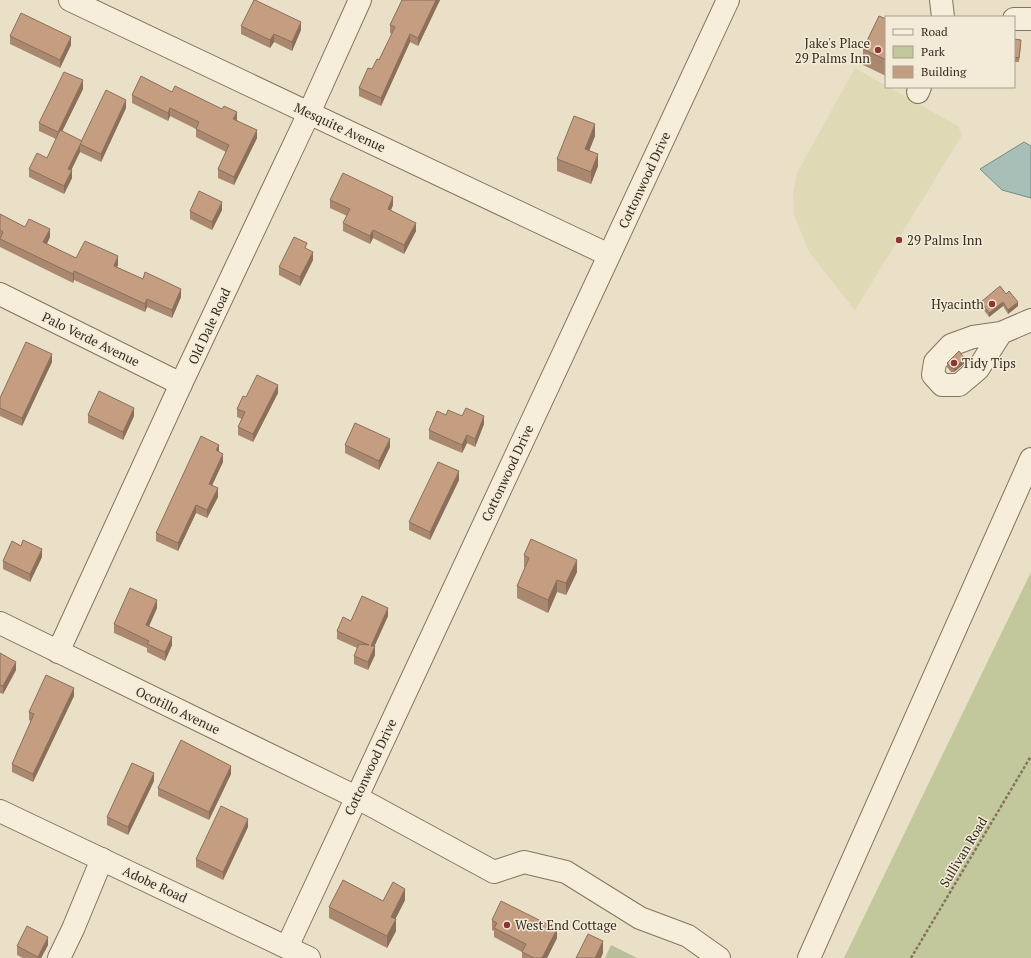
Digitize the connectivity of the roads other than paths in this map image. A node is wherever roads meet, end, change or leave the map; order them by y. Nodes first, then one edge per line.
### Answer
1 (360, 0) edge
2 (728, 0) edge
3 (940, 0) edge
4 (80, 2) edge
5 (943, 16) edge
6 (1031, 19) edge
7 (1015, 20) edge
8 (309, 113) junction
9 (609, 255) junction
10 (0, 294) edge
11 (1031, 320) edge
12 (1001, 334) dead end
13 (181, 384) junction
14 (1031, 459) edge
15 (0, 623) edge
16 (58, 652) junction
17 (356, 796) junction
18 (0, 811) edge
19 (102, 859) junction
20 (286, 947) junction
21 (59, 958) edge
22 (309, 958) edge
23 (719, 958) edge
24 (809, 958) edge

1 - 8 street, Old Dale Road
2 - 9 street, Cottonwood Drive
3 - 5 street
4 - 8 street, Mesquite Avenue
6 - 7 street
8 - 9 street, Mesquite Avenue
8 - 13 street, Old Dale Road
9 - 17 street, Cottonwood Drive
10 - 13 street, Palo Verde Avenue
11 - 12 street
13 - 16 street, Old Dale Road
14 - 24 street
15 - 16 street, Ocotillo Avenue
16 - 17 street, Ocotillo Avenue
17 - 20 street, Cottonwood Drive
17 - 23 street, Ocotillo Avenue
18 - 19 street, Adobe Road
19 - 20 street, Adobe Road
19 - 21 street
20 - 22 street, Adobe Road

